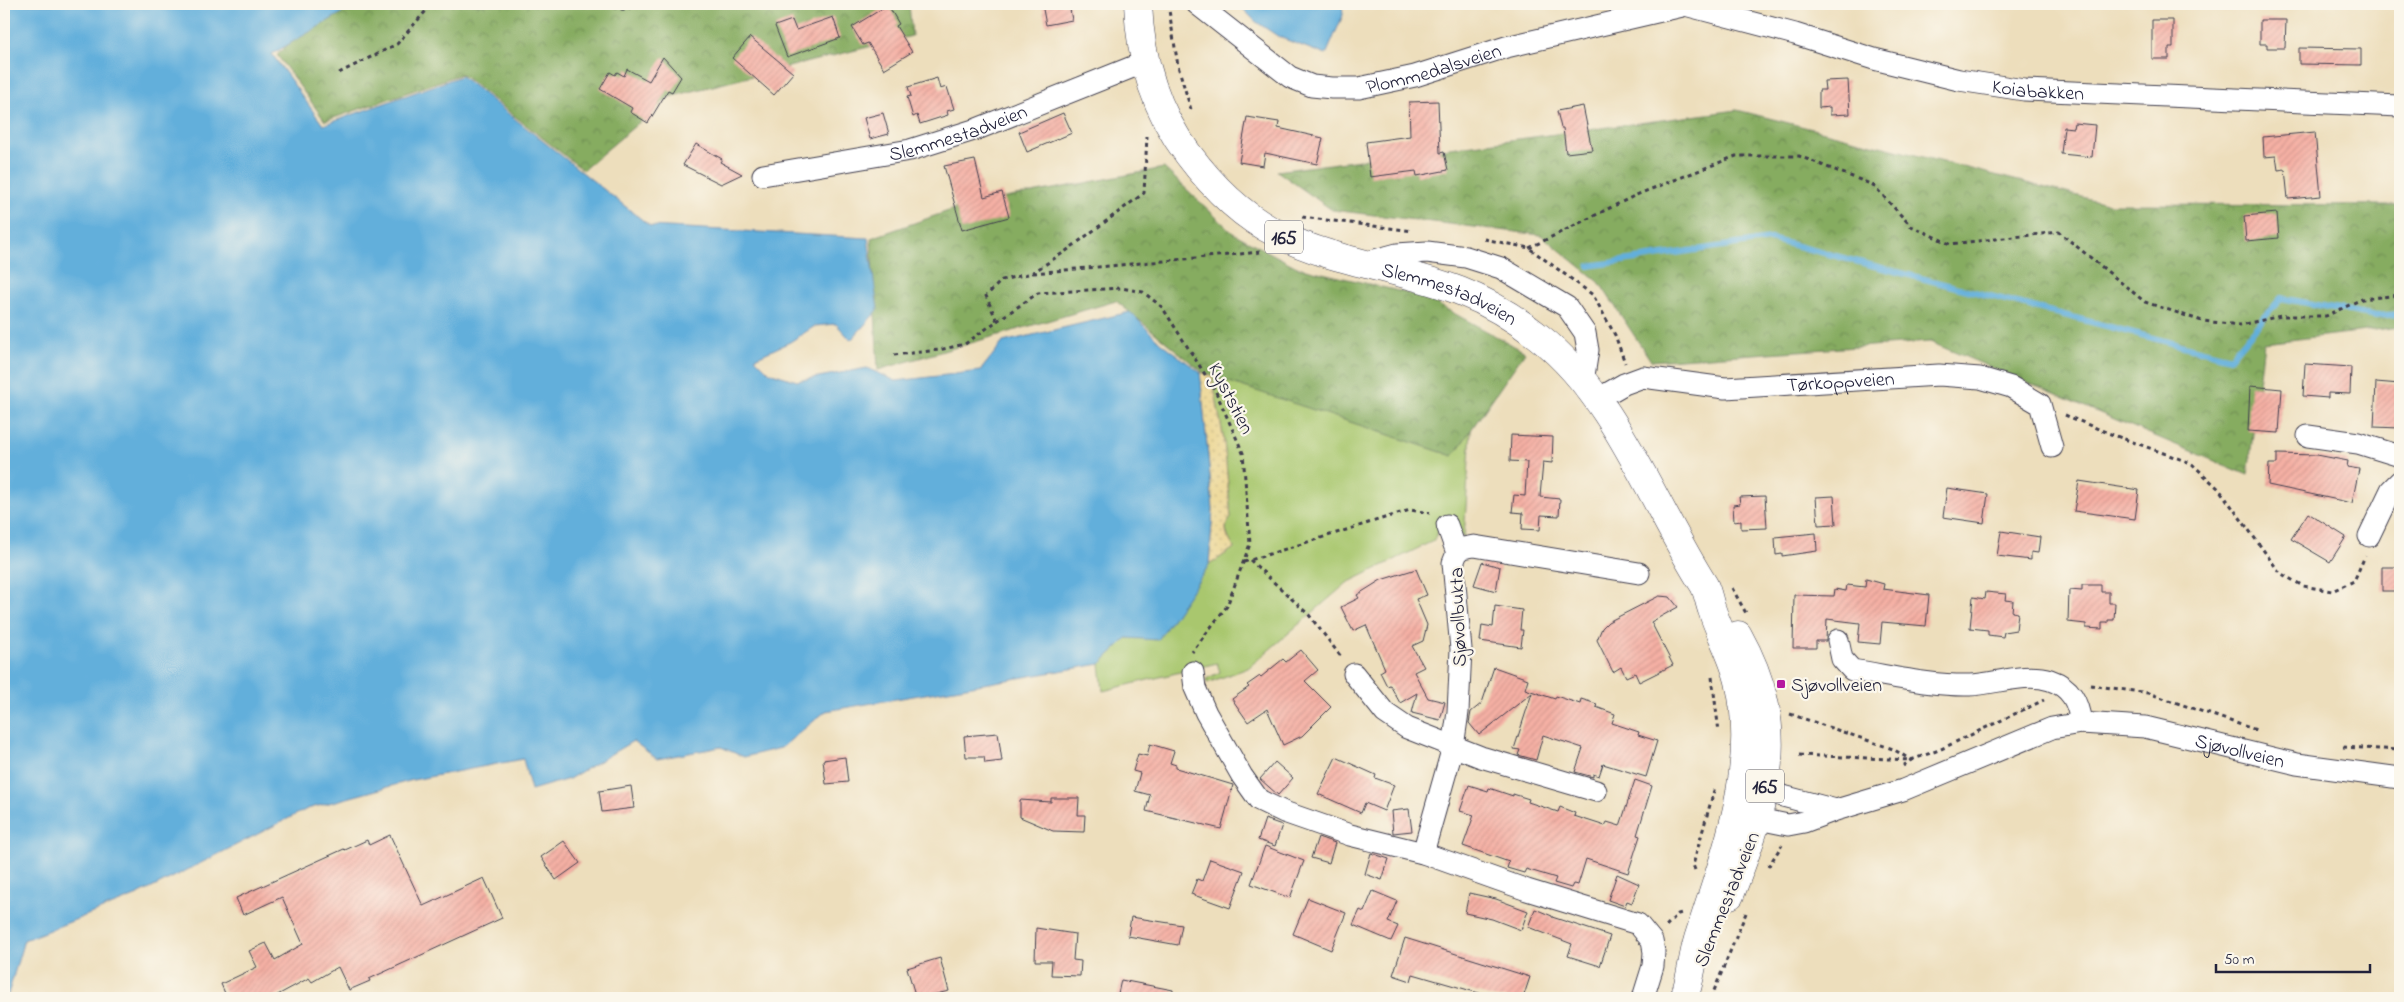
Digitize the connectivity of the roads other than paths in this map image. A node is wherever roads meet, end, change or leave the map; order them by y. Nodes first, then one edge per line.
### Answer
1 (1138, 4) edge
2 (1197, 4) edge
3 (1688, 4) edge
4 (1145, 62) junction
5 (2400, 106) edge
6 (763, 175) dead end
7 (1364, 263) junction
8 (1590, 391) junction
9 (2308, 436) dead end
10 (2052, 447) dead end
11 (2400, 456) edge
12 (2400, 481) edge
13 (1447, 525) road end
14 (2369, 536) road end
15 (1456, 553) junction
16 (1639, 573) dead end
17 (1706, 589) junction
18 (1838, 640) dead end
19 (1193, 672) road end
20 (1354, 674) road end
21 (2081, 723) junction
22 (1454, 747) junction
23 (2400, 778) edge
24 (1596, 791) dead end
25 (1764, 791) junction
26 (1836, 810) junction
27 (1749, 811) junction
28 (1423, 853) junction
29 (1687, 991) edge
30 (1643, 998) edge

1 - 4 main road, Slemmestadveien / 165
2 - 3 street, Plommedalsveien
3 - 5 street, Koiabakken
4 - 6 street, Slemmestadveien
4 - 7 main road, Slemmestadveien / 165
7 - 8 main road, Slemmestadveien / 165
7 - 8 street
8 - 10 street, Tørkoppveien
8 - 17 main road, Slemmestadveien / 165
9 - 11 street
12 - 14 street
13 - 15 street
15 - 16 street, Sjøvollbukta
15 - 22 street, Sjøvollbukta
17 - 25 main road, Slemmestadveien / 165
17 - 27 main road, Slemmestadveien / 165
18 - 21 street
19 - 28 street
20 - 22 street
21 - 23 street, Sjøvollveien
21 - 26 street, Sjøvollveien
22 - 24 street
22 - 28 street, Sjøvollbukta
25 - 26 street
25 - 27 main road, Slemmestadveien / 165
26 - 27 street, Sjøvollveien
27 - 29 main road, Slemmestadveien / 165
28 - 30 street

